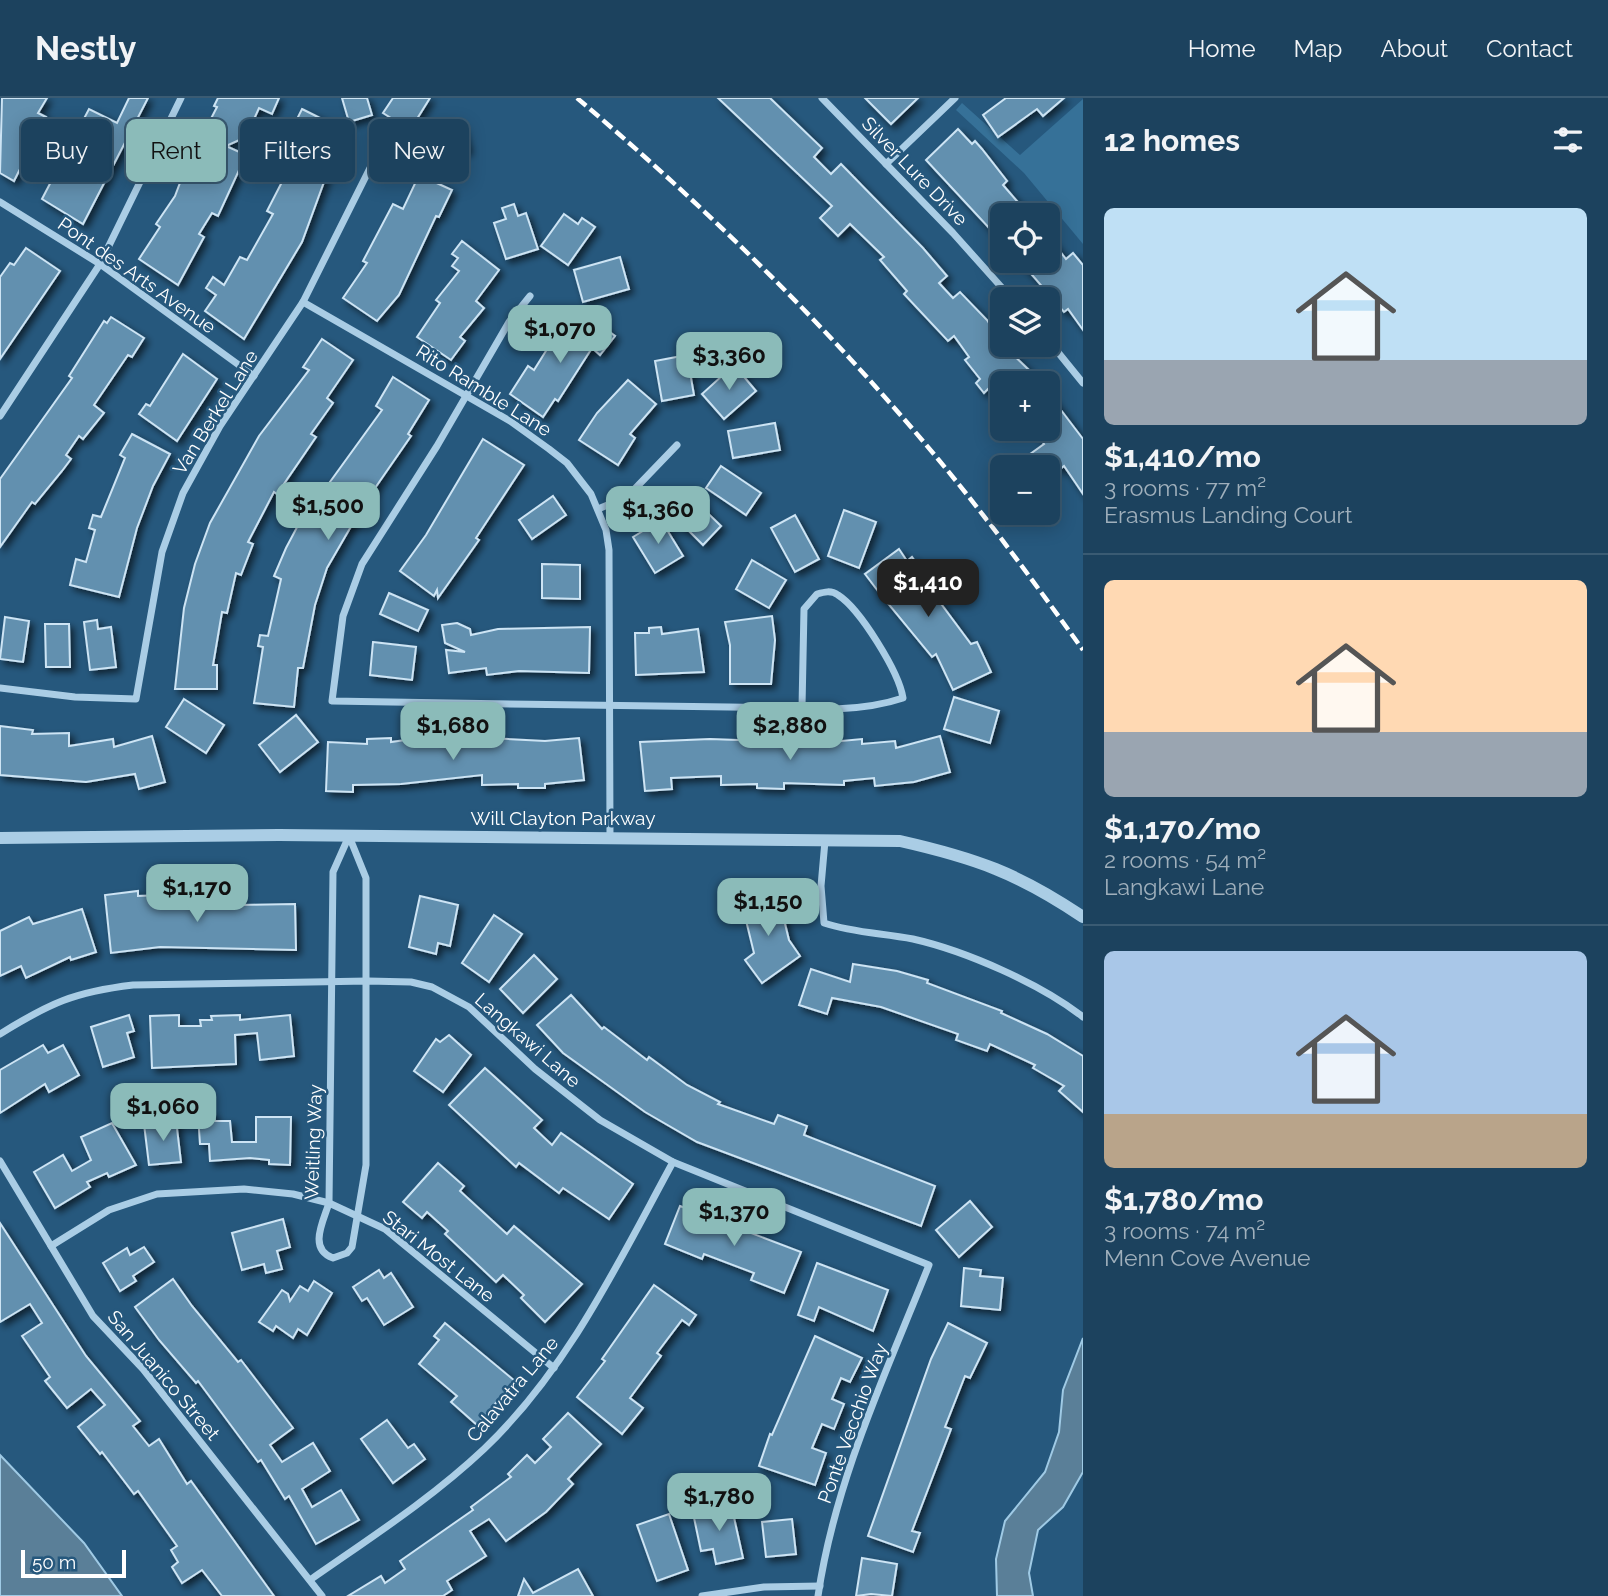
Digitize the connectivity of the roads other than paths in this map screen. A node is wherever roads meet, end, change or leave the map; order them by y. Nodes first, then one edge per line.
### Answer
1 (181, 98) edge
2 (822, 98) edge
3 (955, 98) edge
4 (887, 164) junction
5 (369, 170) edge
6 (0, 202) edge
7 (100, 264) junction
8 (1001, 287) edge
9 (530, 296) dead end
10 (303, 302) junction
11 (1060, 355) edge
12 (254, 376) junction
13 (1083, 383) edge
14 (467, 395) junction
15 (0, 416) edge
16 (677, 444) dead end
17 (598, 509) junction
18 (0, 688) edge
19 (610, 706) junction
20 (802, 707) junction
21 (0, 829) edge
22 (25, 836) junction
23 (349, 836) junction
24 (610, 837) junction
25 (0, 838) edge
26 (825, 841) junction
27 (1083, 917) edge
28 (331, 981) junction
29 (368, 981) junction
30 (1083, 1017) edge
31 (0, 1034) edge
32 (0, 1161) edge
33 (673, 1162) junction
34 (328, 1203) junction
35 (358, 1215) junction
36 (51, 1245) junction
37 (929, 1265) joint
38 (554, 1368) junction
39 (310, 1580) junction
40 (820, 1586) junction
41 (322, 1596) edge
42 (702, 1596) edge
43 (818, 1596) edge

1 - 7 street
2 - 4 street, Silver Lure Drive
3 - 4 street
4 - 8 street, Silver Lure Drive
5 - 10 street, Van Berkel Lane
6 - 7 street, Pont des Arts Avenue
7 - 12 street, Pont des Arts Avenue
7 - 15 street
9 - 14 street
10 - 12 street, Van Berkel Lane
10 - 14 street, Rito Ramble Lane
11 - 13 street
12 - 18 street, Van Berkel Lane
14 - 17 street, Rito Ramble Lane
14 - 19 street
16 - 17 street
17 - 19 street, Rito Ramble Lane
19 - 20 street
19 - 24 street, Rito Ramble Lane
20 - 20 street
21 - 22 street, Will Clayton Parkway
22 - 23 street, Will Clayton Parkway
22 - 25 street, Will Clayton Parkway
23 - 24 street, Will Clayton Parkway
23 - 28 street, Weitling Way
23 - 29 street, Weitling Way
24 - 26 street, Will Clayton Parkway
26 - 27 street, Will Clayton Parkway
26 - 30 street
28 - 29 street, Langkawi Lane
28 - 31 street, Langkawi Lane
28 - 34 street, Weitling Way
29 - 33 street, Langkawi Lane
29 - 35 street, Weitling Way
32 - 36 street, San Juanico Street
33 - 37 street, Langkawi Lane
33 - 38 street, Calavatra Lane
34 - 35 street, Stari Most Lane
34 - 35 street, Weitling Way
34 - 36 street, Stari Most Lane
35 - 38 street, Stari Most Lane
36 - 39 street, San Juanico Street
37 - 40 street, Ponte Vecchio Way
38 - 39 street, Calavatra Lane
39 - 41 street, San Juanico Street
40 - 42 street
40 - 43 street, Ponte Vecchio Way

